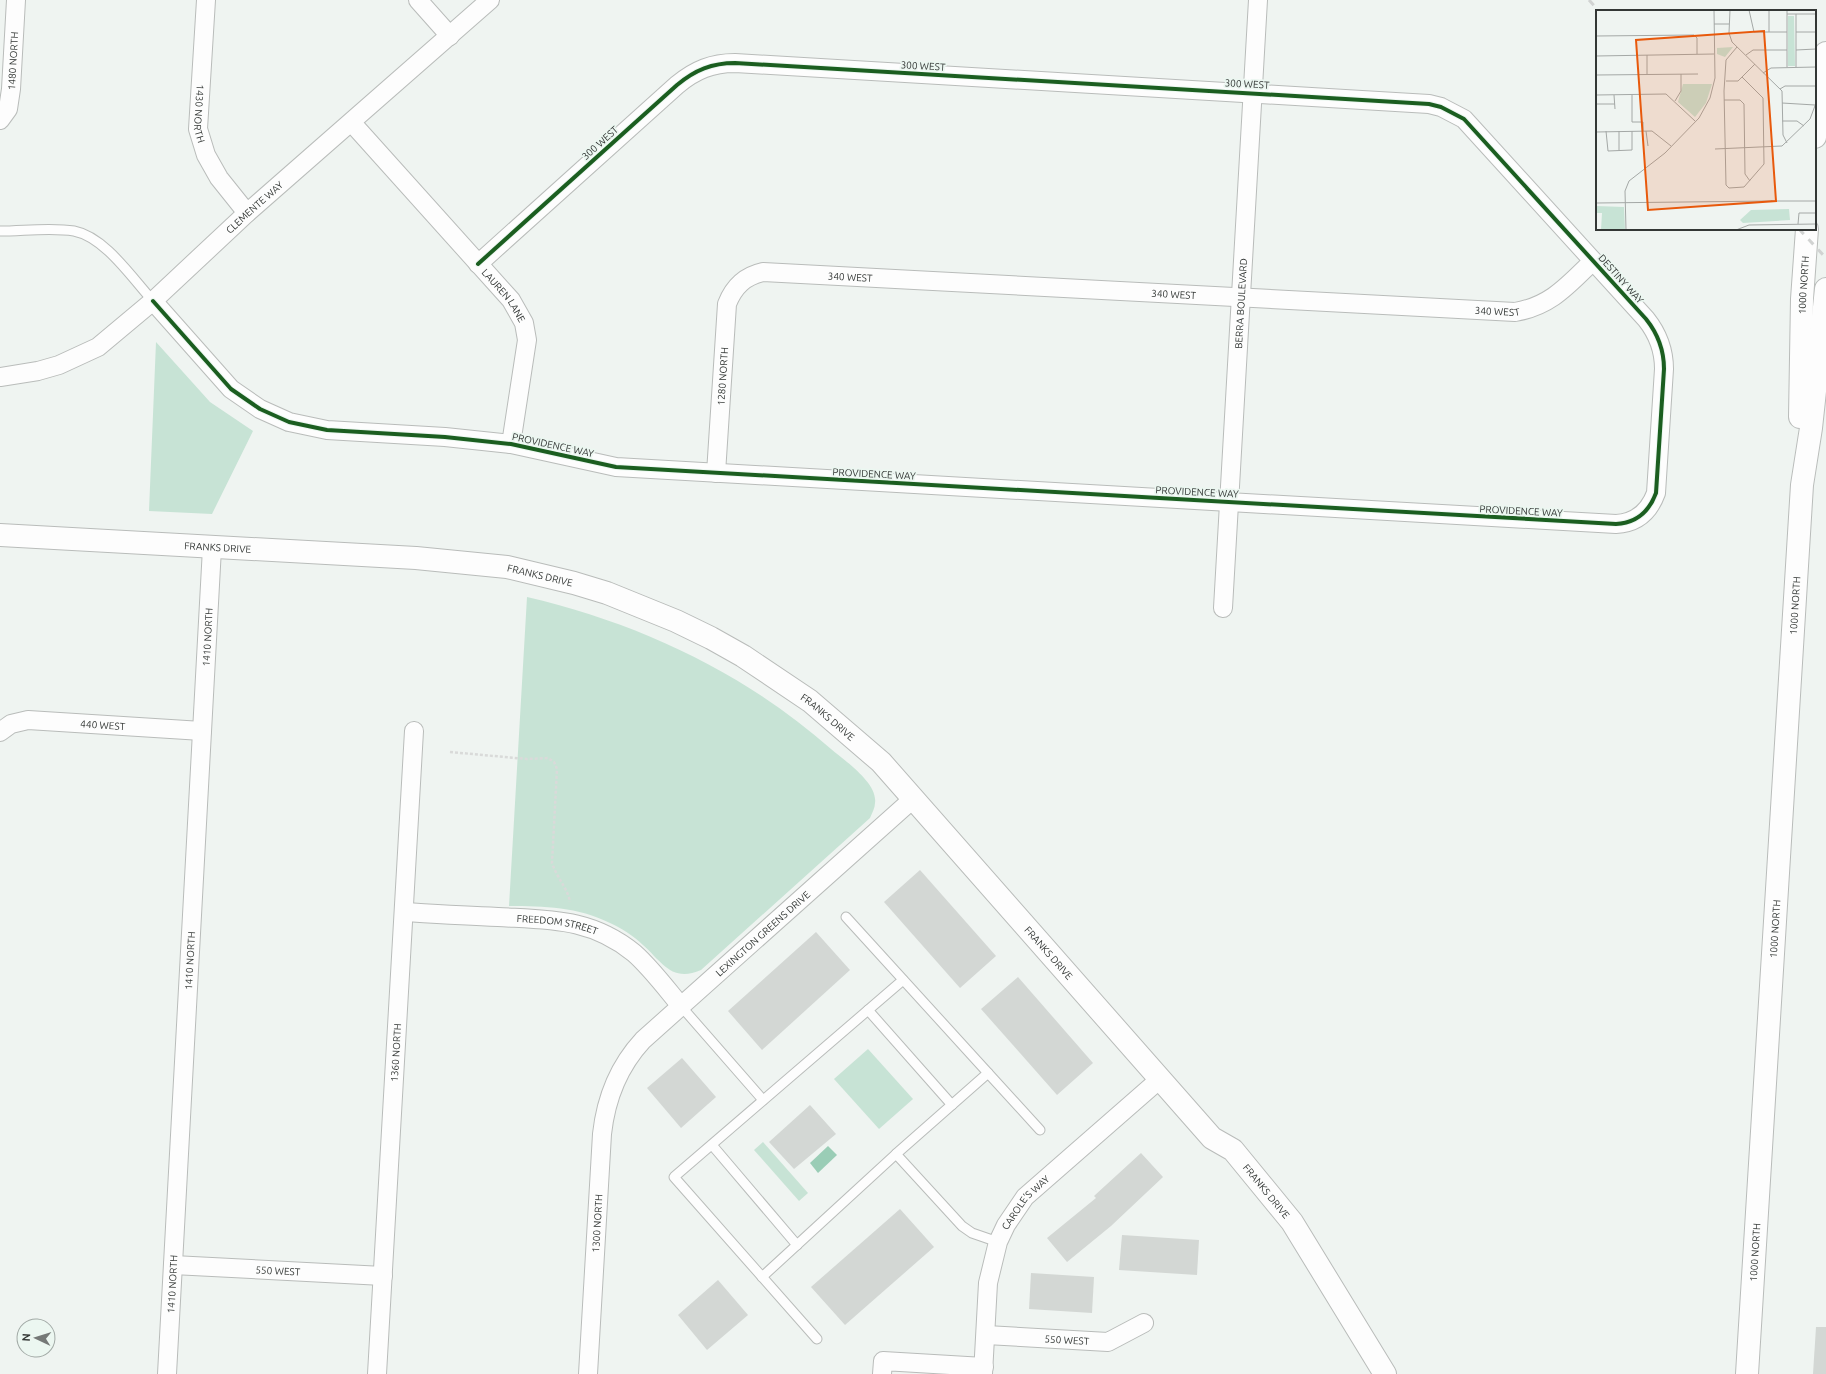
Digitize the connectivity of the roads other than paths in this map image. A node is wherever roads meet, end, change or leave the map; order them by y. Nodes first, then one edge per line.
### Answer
1 (16, 0) edge
2 (206, 0) edge
3 (418, 0) edge
4 (490, 0) edge
5 (1258, 0) edge
6 (450, 36) junction
7 (1826, 53) edge
8 (1252, 93) junction
9 (1441, 107) joint
10 (0, 120) edge
11 (352, 123) junction
12 (1816, 127) edge
13 (247, 213) junction
14 (1807, 230) edge
15 (0, 231) edge
16 (1593, 261) junction
17 (478, 264) junction
18 (740, 283) joint
19 (1826, 289) edge
20 (1240, 298) junction
21 (153, 301) junction
22 (0, 377) edge
23 (511, 444) junction
24 (716, 473) junction
25 (1802, 485) junction
26 (1228, 502) junction
27 (1643, 514) joint
28 (0, 535) edge
29 (212, 548) junction
30 (1223, 608) dead end
31 (3, 729) edge
32 (202, 731) junction
33 (414, 731) dead end
34 (914, 798) junction
35 (404, 912) junction
36 (846, 917) dead end
37 (903, 980) junction
38 (680, 1005) junction
39 (868, 1010) junction
40 (988, 1073) junction
41 (617, 1075) joint
42 (1160, 1079) junction
43 (763, 1100) junction
44 (952, 1105) junction
45 (1040, 1130) dead end
46 (712, 1145) junction
47 (896, 1154) junction
48 (998, 1242) junction
49 (797, 1244) junction
50 (173, 1265) junction
51 (383, 1276) junction
52 (762, 1277) junction
53 (1144, 1323) dead end
54 (986, 1335) junction
55 (817, 1339) dead end
56 (983, 1370) edge
57 (167, 1374) edge
58 (377, 1374) edge
59 (588, 1374) edge
60 (882, 1374) edge
61 (1386, 1374) edge
62 (1747, 1374) edge

1 - 10 street, 1480 NORTH
2 - 13 street, 1430 NORTH
3 - 6 street
4 - 6 street, CLEMENTE WAY
5 - 8 street, BERRA BOULEVARD
6 - 11 street, CLEMENTE WAY
7 - 12 street
8 - 9 street, 300 WEST
8 - 17 street, 300 WEST
8 - 20 street, BERRA BOULEVARD
9 - 16 street, DESTINY WAY
11 - 13 street, CLEMENTE WAY
11 - 17 street, LAUREN LANE
13 - 21 street, CLEMENTE WAY
14 - 25 street, 1000 NORTH
15 - 21 lane
16 - 20 street, 340 WEST
16 - 27 street, DESTINY WAY
17 - 23 street, LAUREN LANE
18 - 20 street, 340 WEST
18 - 24 street, 1280 NORTH
19 - 25 street, 1000 NORTH
20 - 26 street, BERRA BOULEVARD
21 - 22 street, CLEMENTE WAY
21 - 23 street, PROVIDENCE WAY
23 - 24 street, PROVIDENCE WAY
24 - 26 street, PROVIDENCE WAY
25 - 62 street, 1000 NORTH
26 - 27 street, PROVIDENCE WAY
26 - 30 street, BERRA BOULEVARD
28 - 29 street, FRANKS DRIVE
29 - 32 street, 1410 NORTH
29 - 34 street, FRANKS DRIVE
31 - 32 street, 440 WEST
32 - 50 street, 1410 NORTH
33 - 35 street, 1360 NORTH
34 - 38 street, LEXINGTON GREENS DRIVE
34 - 42 street, FRANKS DRIVE
35 - 38 street, FREEDOM STREET
35 - 51 street, 1360 NORTH
36 - 37 lane
37 - 39 lane
37 - 40 lane
38 - 41 street, LEXINGTON GREENS DRIVE
38 - 43 lane
39 - 43 lane
39 - 44 lane
40 - 44 lane
40 - 45 lane
41 - 59 street, 1300 NORTH
42 - 48 street, CAROLE'S WAY
42 - 61 street, FRANKS DRIVE
43 - 46 lane
44 - 47 lane
46 - 49 lane
46 - 52 lane
47 - 48 lane
47 - 49 lane
48 - 54 street, CAROLE'S WAY
49 - 52 lane
50 - 51 street, 550 WEST
50 - 57 street, 1410 NORTH
51 - 58 street, 1360 NORTH
52 - 55 lane
53 - 54 street, 550 WEST
54 - 56 street, CAROLE'S WAY
56 - 60 street

